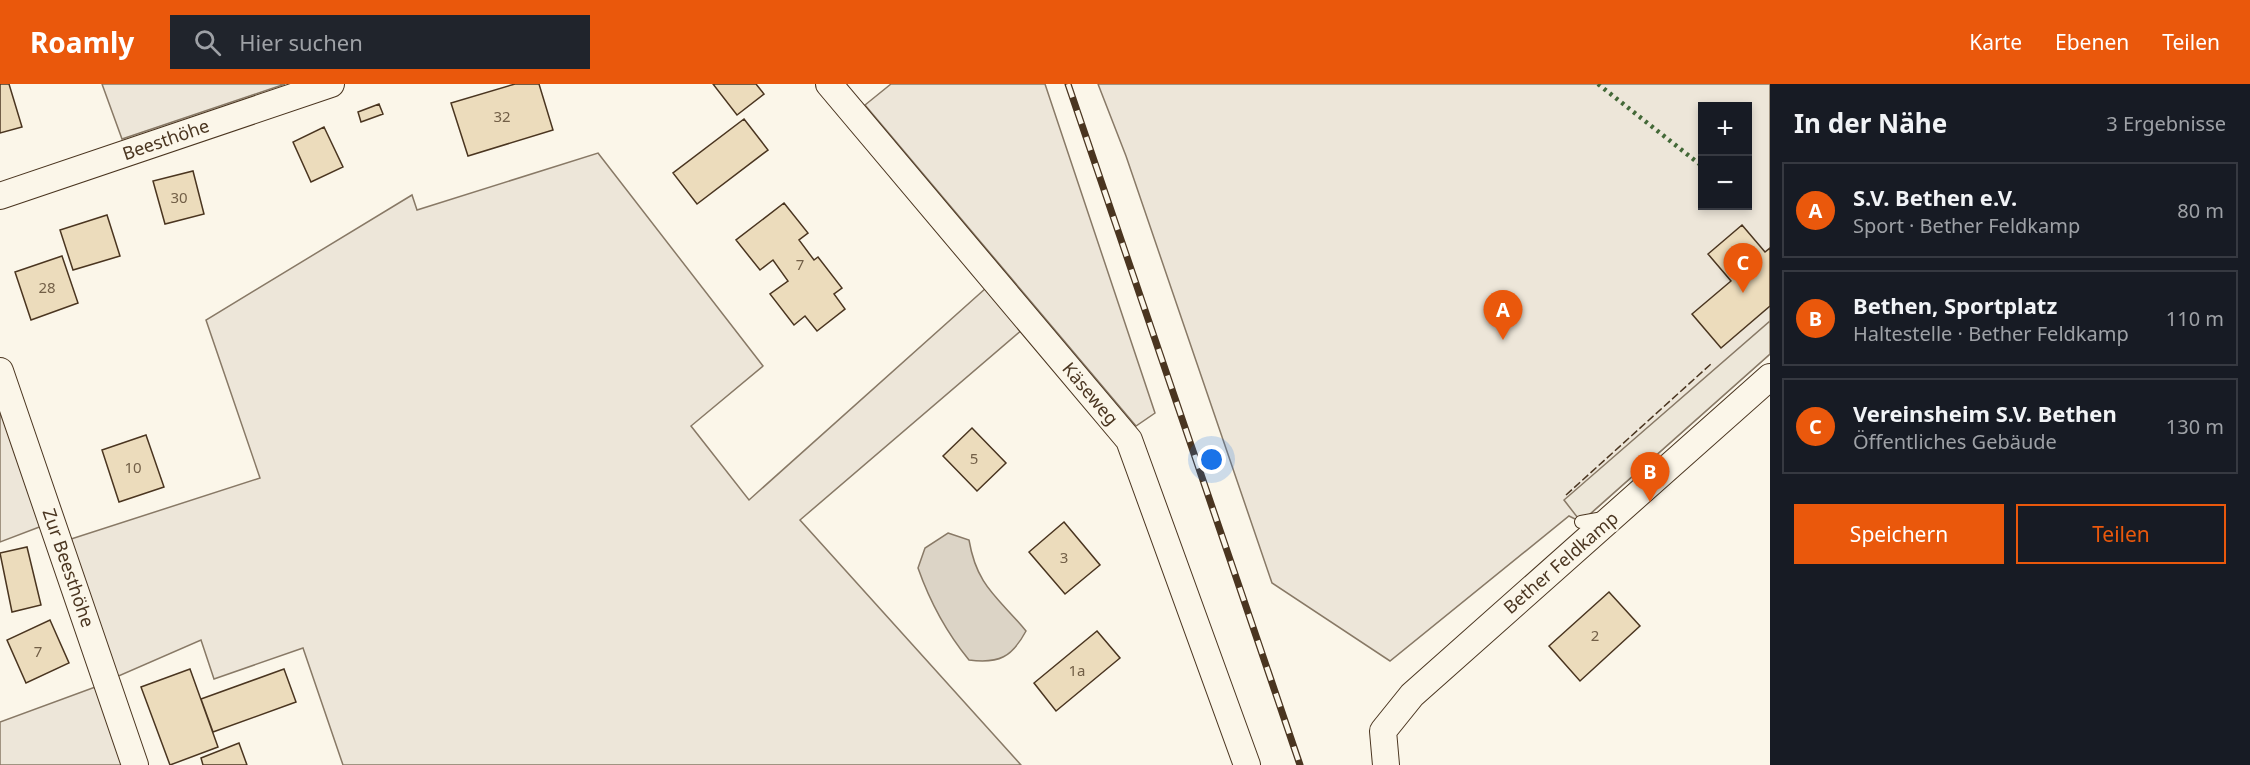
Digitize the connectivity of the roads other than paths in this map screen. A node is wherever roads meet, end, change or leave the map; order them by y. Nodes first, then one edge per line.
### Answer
1 (331, 84) edge
2 (829, 84) edge
3 (0, 196) edge
4 (0, 371) edge
5 (1770, 377) edge
6 (1616, 515) junction
7 (1581, 522) dead end
8 (135, 765) edge
9 (1247, 765) edge
10 (1386, 765) edge

1 - 3 street, Beesthöhe
2 - 9 street, Käseweg
4 - 8 street, Zur Beesthöhe
5 - 6 street, Bether Feldkamp
6 - 7 lane
6 - 10 street, Bether Feldkamp

